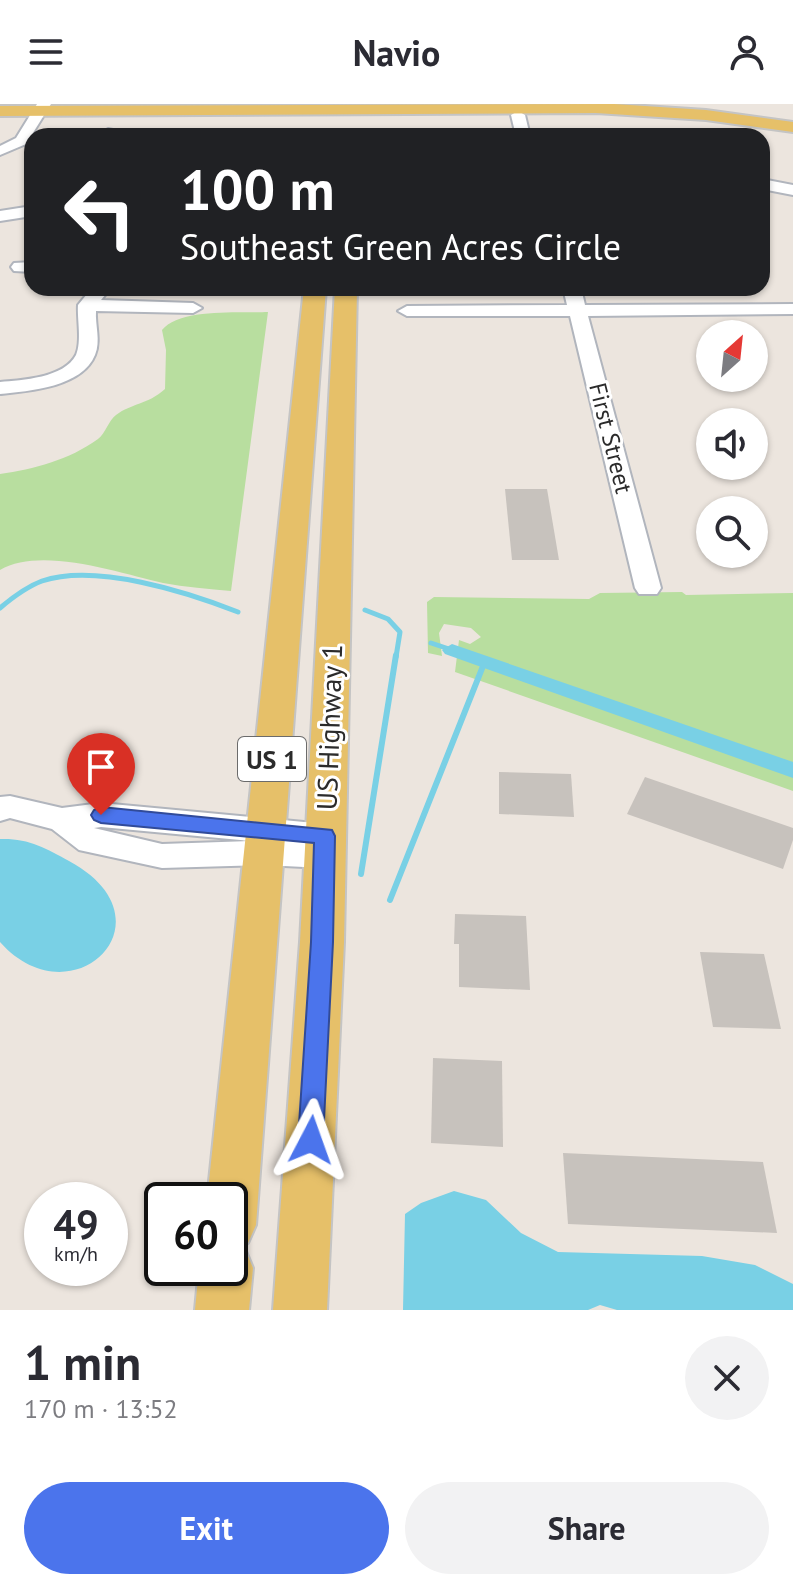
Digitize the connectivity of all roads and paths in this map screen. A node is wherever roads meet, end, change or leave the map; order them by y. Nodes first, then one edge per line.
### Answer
1 (40, 110) edge
2 (0, 111) edge
3 (327, 112) edge
4 (354, 112) edge
5 (525, 115) junction
6 (0, 117) edge
7 (793, 127) edge
8 (29, 128) edge
9 (524, 128) edge
10 (532, 128) edge
11 (751, 128) edge
12 (770, 130) edge
13 (793, 133) edge
14 (24, 136) edge
15 (0, 151) edge
16 (770, 186) edge
17 (793, 190) edge
18 (24, 212) edge
19 (0, 216) edge
20 (95, 296) edge
21 (324, 296) edge
22 (327, 296) edge
23 (574, 296) edge
24 (87, 305) junction
25 (193, 308) dead end
26 (793, 309) edge
27 (578, 310) junction
28 (407, 311) dead end
29 (0, 388) edge
30 (648, 588) dead end
31 (0, 809) edge
32 (265, 843) junction
33 (324, 846) junction
34 (234, 1182) edge
35 (224, 1286) edge
36 (222, 1310) edge
37 (300, 1310) edge

1 - 2 main road
1 - 3 main road
1 - 6 main road
1 - 8 street
3 - 4 main road
4 - 5 main road
4 - 7 main road
5 - 9 street
5 - 10 street
5 - 11 main road
12 - 13 main road
14 - 15 street
16 - 17 street
18 - 19 street
20 - 24 street
21 - 32 main road, US Highway 1 / US 1
22 - 33 main road, US Highway 1 / US 1
23 - 27 street, First Street
24 - 25 street
24 - 29 street
26 - 27 street
27 - 28 street
27 - 30 street, First Street
31 - 32 street
32 - 33 street
32 - 34 main road, US Highway 1 / US 1
33 - 37 main road, US Highway 1 / US 1
35 - 36 main road

